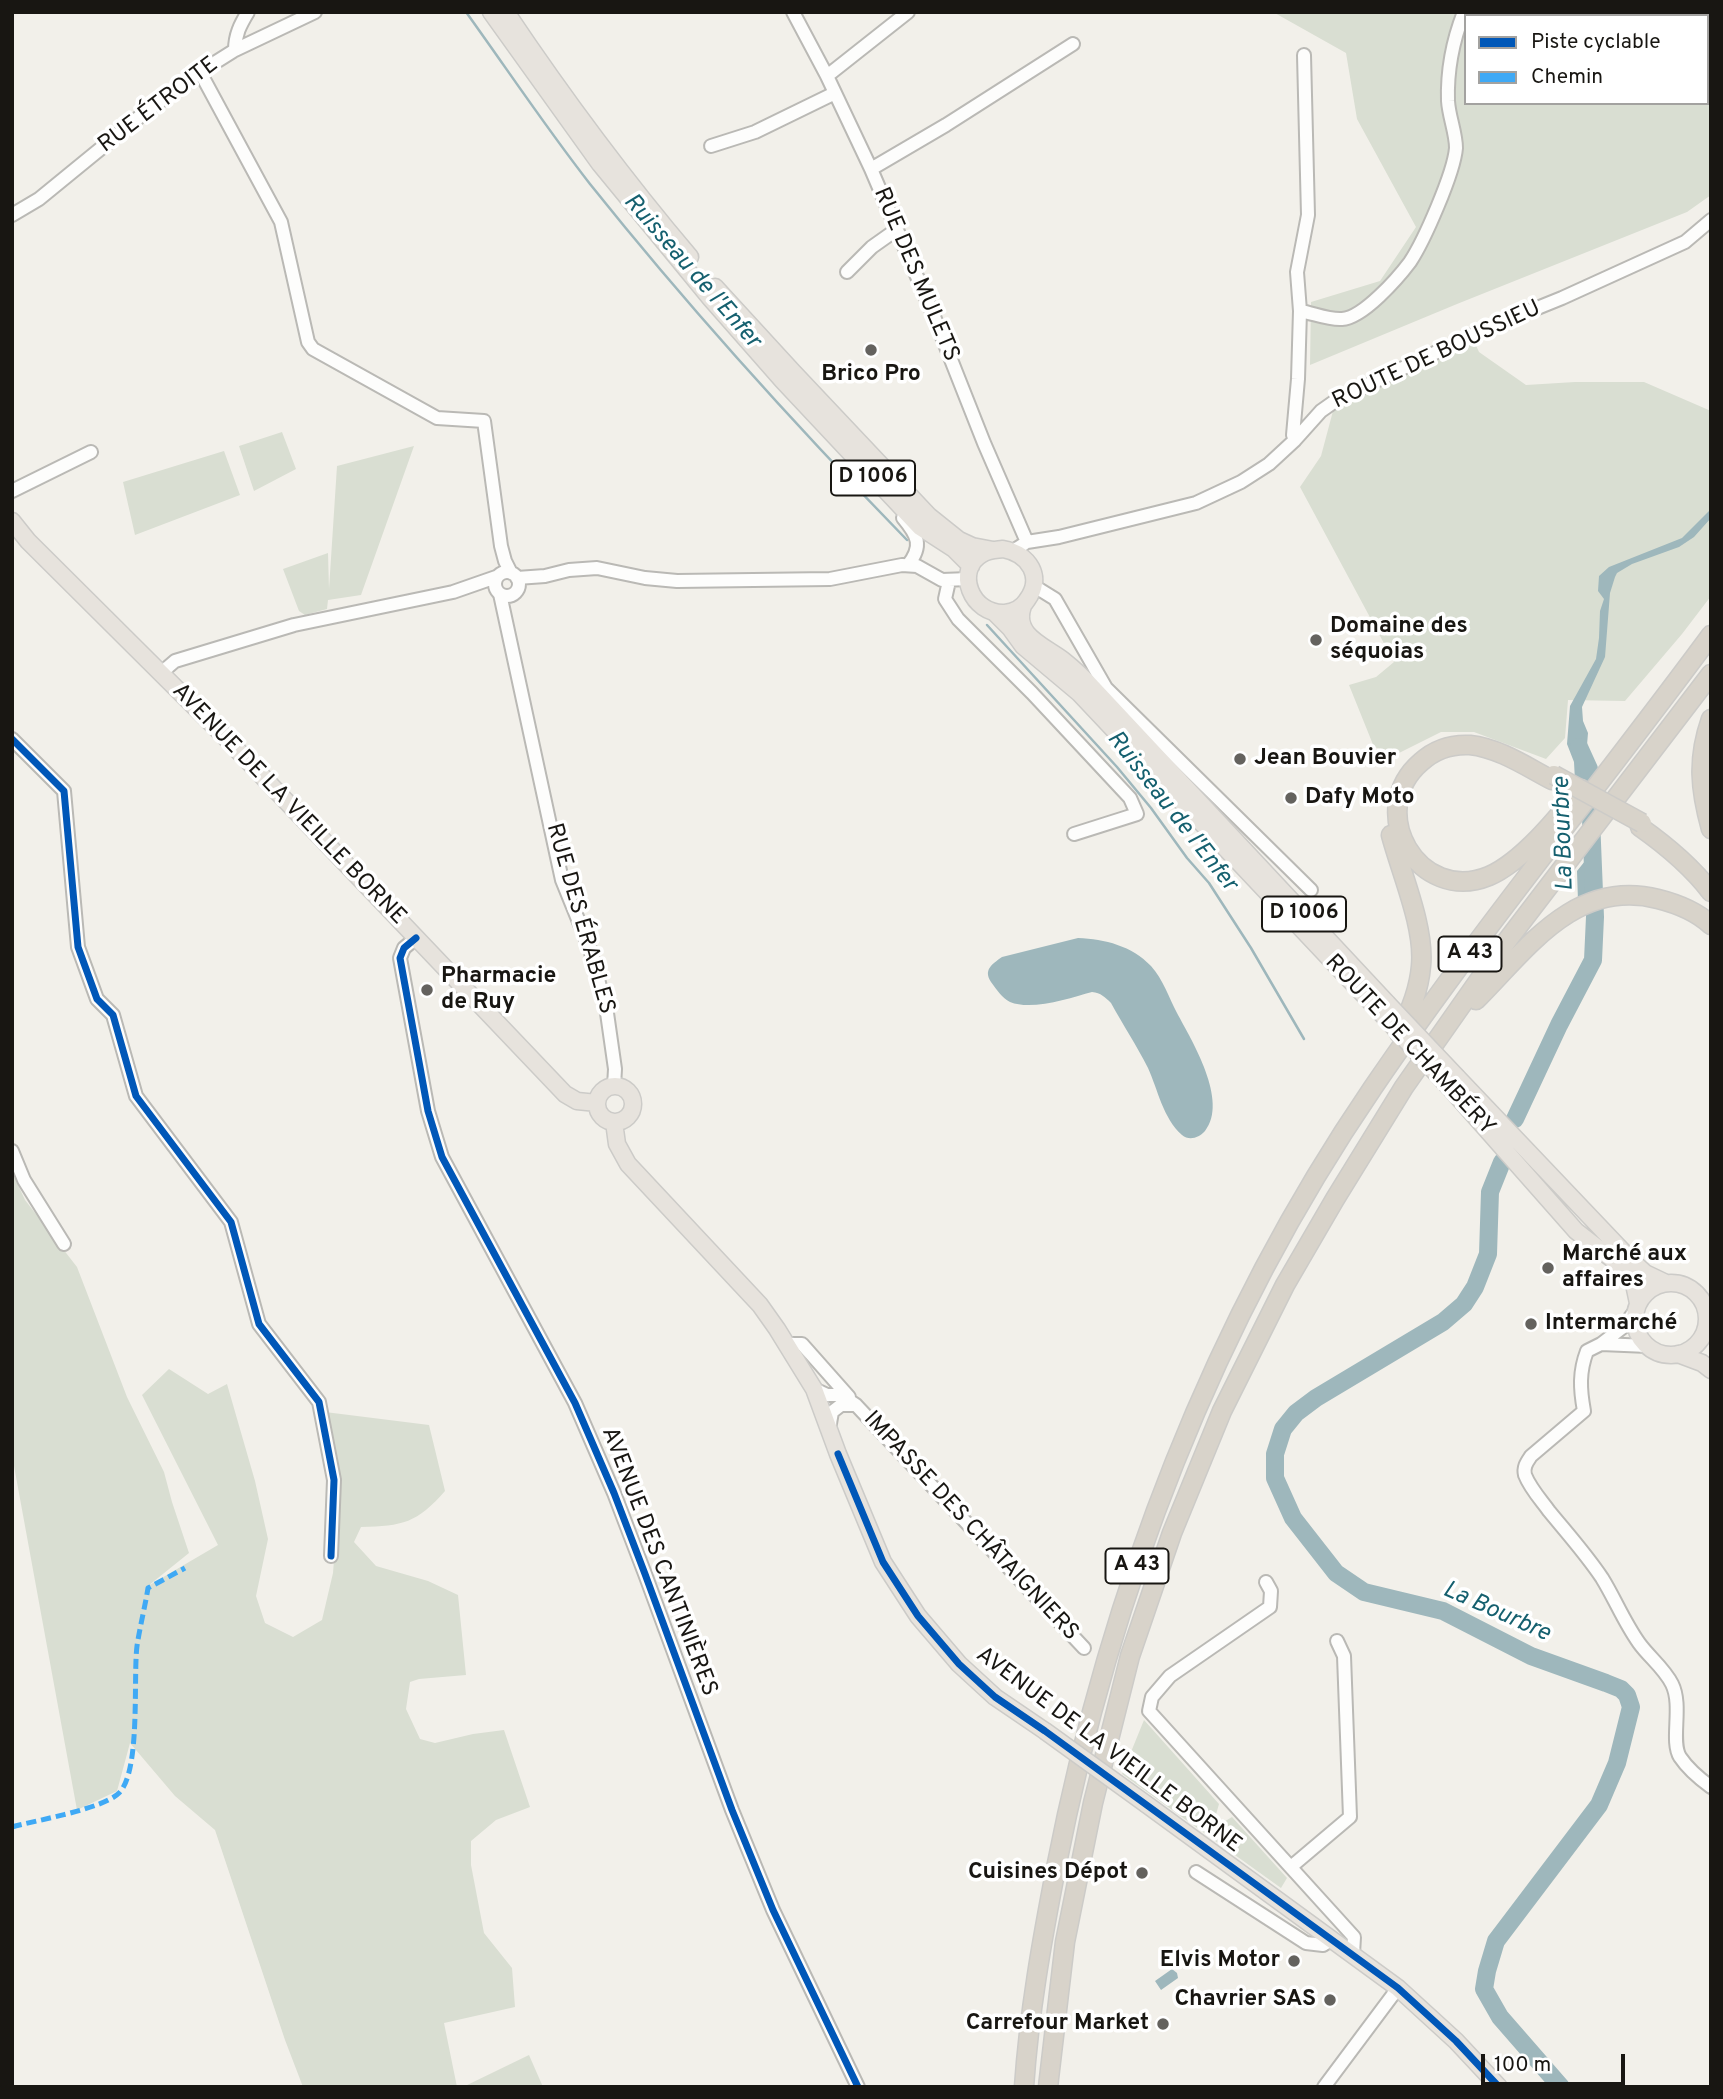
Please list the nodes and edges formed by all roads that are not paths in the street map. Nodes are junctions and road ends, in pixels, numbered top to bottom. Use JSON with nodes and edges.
{"nodes":[{"id":1,"x":248,"y":12,"type":"edge"},
{"id":2,"x":315,"y":12,"type":"edge"},
{"id":3,"x":491,"y":12,"type":"edge"},
{"id":4,"x":506,"y":12,"type":"edge"},
{"id":5,"x":793,"y":12,"type":"edge"},
{"id":6,"x":908,"y":12,"type":"edge"},
{"id":7,"x":1464,"y":12,"type":"edge"},
{"id":8,"x":1073,"y":44,"type":"dead end"},
{"id":9,"x":235,"y":50,"type":"junction"},
{"id":10,"x":1304,"y":55,"type":"dead end"},
{"id":11,"x":200,"y":72,"type":"junction"},
{"id":12,"x":827,"y":76,"type":"junction"},
{"id":13,"x":835,"y":93,"type":"junction"},
{"id":14,"x":711,"y":146,"type":"dead end"},
{"id":15,"x":871,"y":169,"type":"junction"},
{"id":16,"x":12,"y":215,"type":"edge"},
{"id":17,"x":1711,"y":220,"type":"edge"},
{"id":18,"x":896,"y":230,"type":"junction"},
{"id":19,"x":847,"y":272,"type":"dead end"},
{"id":20,"x":1300,"y":311,"type":"junction"},
{"id":21,"x":1295,"y":440,"type":"junction"},
{"id":22,"x":91,"y":452,"type":"dead end"},
{"id":23,"x":869,"y":474,"type":"junction"},
{"id":24,"x":12,"y":491,"type":"edge"},
{"id":25,"x":12,"y":521,"type":"edge"},
{"id":26,"x":1020,"y":546,"type":"junction"},
{"id":27,"x":993,"y":550,"type":"junction"},
{"id":28,"x":908,"y":565,"type":"junction"},
{"id":29,"x":970,"y":573,"type":"junction"},
{"id":30,"x":949,"y":581,"type":"junction"},
{"id":31,"x":506,"y":584,"type":"junction"},
{"id":32,"x":1034,"y":586,"type":"junction"},
{"id":33,"x":1023,"y":606,"type":"junction"},
{"id":34,"x":995,"y":613,"type":"junction"},
{"id":35,"x":1711,"y":635,"type":"edge"},
{"id":36,"x":162,"y":673,"type":"junction"},
{"id":37,"x":1711,"y":674,"type":"edge"},
{"id":38,"x":1711,"y":719,"type":"edge"},
{"id":39,"x":12,"y":738,"type":"edge"},
{"id":40,"x":1603,"y":773,"type":"junction"},
{"id":41,"x":1553,"y":778,"type":"junction"},
{"id":42,"x":1641,"y":825,"type":"junction"},
{"id":43,"x":1711,"y":829,"type":"edge"},
{"id":44,"x":1074,"y":834,"type":"dead end"},
{"id":45,"x":1711,"y":883,"type":"edge"},
{"id":46,"x":1311,"y":890,"type":"dead end"},
{"id":47,"x":1711,"y":892,"type":"edge"},
{"id":48,"x":1711,"y":925,"type":"edge"},
{"id":49,"x":416,"y":938,"type":"junction"},
{"id":50,"x":1384,"y":1008,"type":"junction"},
{"id":51,"x":1441,"y":1034,"type":"junction"},
{"id":52,"x":1453,"y":1082,"type":"junction"},
{"id":53,"x":614,"y":1086,"type":"junction"},
{"id":54,"x":1372,"y":1089,"type":"junction"},
{"id":55,"x":597,"y":1103,"type":"junction"},
{"id":56,"x":614,"y":1122,"type":"junction"},
{"id":57,"x":12,"y":1151,"type":"edge"},
{"id":58,"x":64,"y":1244,"type":"dead end"},
{"id":59,"x":1666,"y":1283,"type":"junction"},
{"id":60,"x":1694,"y":1291,"type":"junction"},
{"id":61,"x":1711,"y":1291,"type":"edge"},
{"id":62,"x":1637,"y":1306,"type":"junction"},
{"id":63,"x":1707,"y":1318,"type":"edge"},
{"id":64,"x":787,"y":1344,"type":"junction"},
{"id":65,"x":1601,"y":1344,"type":"junction"},
{"id":66,"x":1648,"y":1346,"type":"junction"},
{"id":67,"x":1711,"y":1352,"type":"edge"},
{"id":68,"x":1678,"y":1354,"type":"junction"},
{"id":69,"x":1711,"y":1370,"type":"edge"},
{"id":70,"x":814,"y":1389,"type":"junction"},
{"id":71,"x":856,"y":1405,"type":"junction"},
{"id":72,"x":829,"y":1429,"type":"junction"},
{"id":73,"x":331,"y":1556,"type":"dead end"},
{"id":74,"x":1266,"y":1582,"type":"dead end"},
{"id":75,"x":1337,"y":1641,"type":"dead end"},
{"id":76,"x":1084,"y":1648,"type":"dead end"},
{"id":77,"x":1711,"y":1787,"type":"edge"},
{"id":78,"x":1292,"y":1866,"type":"junction"},
{"id":79,"x":1196,"y":1872,"type":"dead end"},
{"id":80,"x":1332,"y":1939,"type":"junction"},
{"id":81,"x":1353,"y":1954,"type":"junction"},
{"id":82,"x":1398,"y":1988,"type":"junction"},
{"id":83,"x":858,"y":2087,"type":"edge"},
{"id":84,"x":1024,"y":2087,"type":"edge"},
{"id":85,"x":1048,"y":2087,"type":"edge"},
{"id":86,"x":1324,"y":2087,"type":"edge"},
{"id":87,"x":1499,"y":2087,"type":"edge"}],
"edges":[{"from":1,"to":9,"type":"street"},
{"from":2,"to":9,"type":"street","name":"RUE ÉTROITE"},
{"from":3,"to":23,"type":"main road","number":"D 1006"},
{"from":4,"to":27,"type":"main road","number":"D 1006"},
{"from":5,"to":12,"type":"street","name":"RUE DES MULETS"},
{"from":6,"to":12,"type":"street"},
{"from":7,"to":20,"type":"street"},
{"from":8,"to":15,"type":"street"},
{"from":9,"to":11,"type":"street","name":"RUE ÉTROITE"},
{"from":10,"to":20,"type":"street"},
{"from":11,"to":16,"type":"street","name":"RUE ÉTROITE"},
{"from":11,"to":31,"type":"street","name":"RUE DES ÉRABLES"},
{"from":12,"to":13,"type":"street","name":"RUE DES MULETS"},
{"from":13,"to":14,"type":"street"},
{"from":13,"to":15,"type":"street","name":"RUE DES MULETS"},
{"from":15,"to":18,"type":"street","name":"RUE DES MULETS"},
{"from":17,"to":21,"type":"street","name":"ROUTE DE BOUSSIEU"},
{"from":18,"to":19,"type":"street"},
{"from":18,"to":26,"type":"street","name":"RUE DES MULETS"},
{"from":20,"to":21,"type":"street"},
{"from":21,"to":26,"type":"street","name":"ROUTE DE BOUSSIEU"},
{"from":22,"to":24,"type":"street"},
{"from":23,"to":28,"type":"street"},
{"from":23,"to":29,"type":"main road","number":"D 1006"},
{"from":25,"to":36,"type":"main road","name":"AVENUE DE LA VIEILLE BORNE"},
{"from":26,"to":27,"type":"main road"},
{"from":26,"to":32,"type":"main road"},
{"from":27,"to":29,"type":"main road"},
{"from":28,"to":30,"type":"street"},
{"from":28,"to":31,"type":"street"},
{"from":29,"to":30,"type":"street"},
{"from":29,"to":34,"type":"main road"},
{"from":30,"to":44,"type":"street"},
{"from":31,"to":36,"type":"street"},
{"from":31,"to":53,"type":"street","name":"RUE DES ÉRABLES"},
{"from":32,"to":33,"type":"main road"},
{"from":32,"to":46,"type":"street"},
{"from":33,"to":34,"type":"main road"},
{"from":33,"to":50,"type":"main road","name":"ROUTE DE CHAMBÉRY","number":"D 1006"},
{"from":34,"to":50,"type":"main road","name":"ROUTE DE CHAMBÉRY","number":"D 1006"},
{"from":35,"to":40,"type":"highway"},
{"from":36,"to":49,"type":"main road","name":"AVENUE DE LA VIEILLE BORNE"},
{"from":37,"to":51,"type":"highway","number":"A 43"},
{"from":38,"to":43,"type":"highway"},
{"from":39,"to":73,"type":"street"},
{"from":40,"to":41,"type":"highway"},
{"from":40,"to":54,"type":"highway","number":"A 43"},
{"from":41,"to":42,"type":"highway","bridge":true},
{"from":41,"to":54,"type":"highway"},
{"from":42,"to":45,"type":"highway"},
{"from":42,"to":47,"type":"highway"},
{"from":48,"to":51,"type":"highway"},
{"from":49,"to":55,"type":"main road","name":"AVENUE DE LA VIEILLE BORNE"},
{"from":49,"to":83,"type":"street","name":"AVENUE DES CANTINIÈRES"},
{"from":50,"to":52,"type":"main road","name":"ROUTE DE CHAMBÉRY","number":"D 1006","bridge":true},
{"from":51,"to":85,"type":"highway","number":"A 43"},
{"from":52,"to":59,"type":"main road","name":"ROUTE DE CHAMBÉRY","number":"D 1006"},
{"from":52,"to":62,"type":"main road","name":"ROUTE DE CHAMBÉRY","number":"D 1006"},
{"from":53,"to":55,"type":"main road"},
{"from":53,"to":56,"type":"main road"},
{"from":54,"to":84,"type":"highway","number":"A 43"},
{"from":55,"to":56,"type":"main road","name":"AVENUE DE LA VIEILLE BORNE"},
{"from":56,"to":64,"type":"main road","name":"AVENUE DE LA VIEILLE BORNE"},
{"from":57,"to":58,"type":"street"},
{"from":59,"to":60,"type":"main road"},
{"from":59,"to":62,"type":"main road"},
{"from":60,"to":61,"type":"main road"},
{"from":60,"to":63,"type":"main road"},
{"from":62,"to":65,"type":"street"},
{"from":62,"to":66,"type":"main road"},
{"from":63,"to":67,"type":"main road"},
{"from":63,"to":68,"type":"main road"},
{"from":64,"to":70,"type":"main road","name":"AVENUE DE LA VIEILLE BORNE"},
{"from":64,"to":71,"type":"street"},
{"from":65,"to":66,"type":"street"},
{"from":65,"to":77,"type":"street"},
{"from":66,"to":68,"type":"main road"},
{"from":68,"to":69,"type":"main road"},
{"from":70,"to":71,"type":"street","name":"IMPASSE DES CHÂTAIGNIERS"},
{"from":70,"to":72,"type":"main road","name":"AVENUE DE LA VIEILLE BORNE"},
{"from":71,"to":72,"type":"street","name":"IMPASSE DES CHÂTAIGNIERS"},
{"from":71,"to":76,"type":"street","name":"IMPASSE DES CHÂTAIGNIERS"},
{"from":72,"to":80,"type":"main road","name":"AVENUE DE LA VIEILLE BORNE","bridge":true},
{"from":74,"to":78,"type":"street"},
{"from":75,"to":78,"type":"street"},
{"from":78,"to":81,"type":"street"},
{"from":79,"to":80,"type":"street"},
{"from":80,"to":81,"type":"main road","name":"AVENUE DE LA VIEILLE BORNE"},
{"from":81,"to":82,"type":"main road","name":"AVENUE DE LA VIEILLE BORNE"},
{"from":82,"to":86,"type":"street"},
{"from":82,"to":87,"type":"main road","name":"AVENUE DE LA VIEILLE BORNE"}]}
